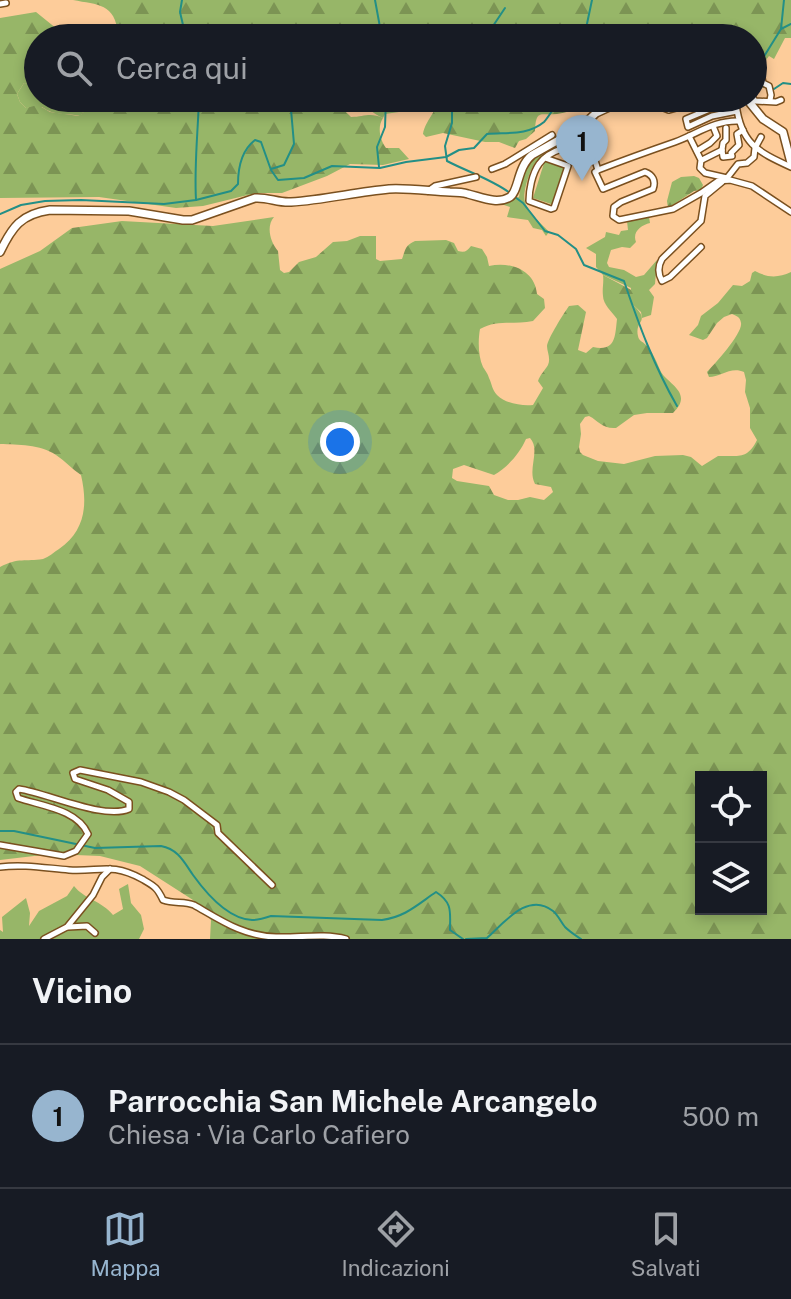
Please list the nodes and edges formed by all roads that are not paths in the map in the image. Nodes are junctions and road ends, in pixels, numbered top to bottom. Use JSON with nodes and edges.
{"nodes":[{"id":1,"x":767,"y":85,"type":"edge"},
{"id":2,"x":770,"y":98,"type":"junction"},
{"id":3,"x":767,"y":99,"type":"edge"},
{"id":4,"x":781,"y":100,"type":"dead end"},
{"id":5,"x":598,"y":112,"type":"edge"},
{"id":6,"x":703,"y":112,"type":"edge"},
{"id":7,"x":737,"y":112,"type":"edge"},
{"id":8,"x":757,"y":112,"type":"edge"},
{"id":9,"x":739,"y":121,"type":"junction"},
{"id":10,"x":713,"y":126,"type":"junction"},
{"id":11,"x":688,"y":127,"type":"dead end"},
{"id":12,"x":740,"y":132,"type":"junction"},
{"id":13,"x":689,"y":136,"type":"junction"},
{"id":14,"x":761,"y":137,"type":"dead end"},
{"id":15,"x":544,"y":147,"type":"junction"},
{"id":16,"x":755,"y":148,"type":"junction"},
{"id":17,"x":722,"y":150,"type":"junction"},
{"id":18,"x":697,"y":151,"type":"junction"},
{"id":19,"x":545,"y":158,"type":"junction"},
{"id":20,"x":701,"y":160,"type":"junction"},
{"id":21,"x":791,"y":165,"type":"edge"},
{"id":22,"x":492,"y":169,"type":"dead end"},
{"id":23,"x":598,"y":170,"type":"junction"},
{"id":24,"x":476,"y":177,"type":"dead end"},
{"id":25,"x":726,"y":180,"type":"junction"},
{"id":26,"x":428,"y":191,"type":"junction"},
{"id":27,"x":791,"y":212,"type":"edge"},
{"id":28,"x":701,"y":247,"type":"dead end"},
{"id":29,"x":0,"y":252,"type":"edge"},
{"id":30,"x":0,"y":845,"type":"edge"},
{"id":31,"x":0,"y":867,"type":"edge"},
{"id":32,"x":111,"y":868,"type":"junction"},
{"id":33,"x":272,"y":885,"type":"dead end"},
{"id":34,"x":67,"y":927,"type":"junction"},
{"id":35,"x":95,"y":933,"type":"dead end"},
{"id":36,"x":44,"y":939,"type":"edge"},
{"id":37,"x":346,"y":939,"type":"edge"}],
"edges":[{"from":1,"to":2,"type":"street"},
{"from":2,"to":3,"type":"street"},
{"from":2,"to":4,"type":"street"},
{"from":5,"to":15,"type":"main road"},
{"from":6,"to":11,"type":"street"},
{"from":7,"to":9,"type":"street"},
{"from":8,"to":21,"type":"main road"},
{"from":9,"to":10,"type":"street"},
{"from":9,"to":12,"type":"street"},
{"from":10,"to":13,"type":"street"},
{"from":10,"to":18,"type":"street"},
{"from":12,"to":16,"type":"street"},
{"from":12,"to":17,"type":"street"},
{"from":12,"to":17,"type":"street"},
{"from":13,"to":18,"type":"street"},
{"from":13,"to":23,"type":"street"},
{"from":14,"to":16,"type":"street"},
{"from":15,"to":22,"type":"street"},
{"from":15,"to":26,"type":"main road"},
{"from":16,"to":21,"type":"street"},
{"from":16,"to":25,"type":"street"},
{"from":17,"to":20,"type":"street"},
{"from":18,"to":20,"type":"street"},
{"from":19,"to":19,"type":"street"},
{"from":19,"to":23,"type":"street"},
{"from":20,"to":25,"type":"street"},
{"from":23,"to":25,"type":"street"},
{"from":24,"to":26,"type":"street"},
{"from":25,"to":27,"type":"street"},
{"from":25,"to":28,"type":"street"},
{"from":26,"to":29,"type":"main road"},
{"from":30,"to":33,"type":"street"},
{"from":31,"to":32,"type":"street"},
{"from":32,"to":34,"type":"street"},
{"from":32,"to":37,"type":"street"},
{"from":34,"to":35,"type":"street"},
{"from":34,"to":36,"type":"street"}]}
